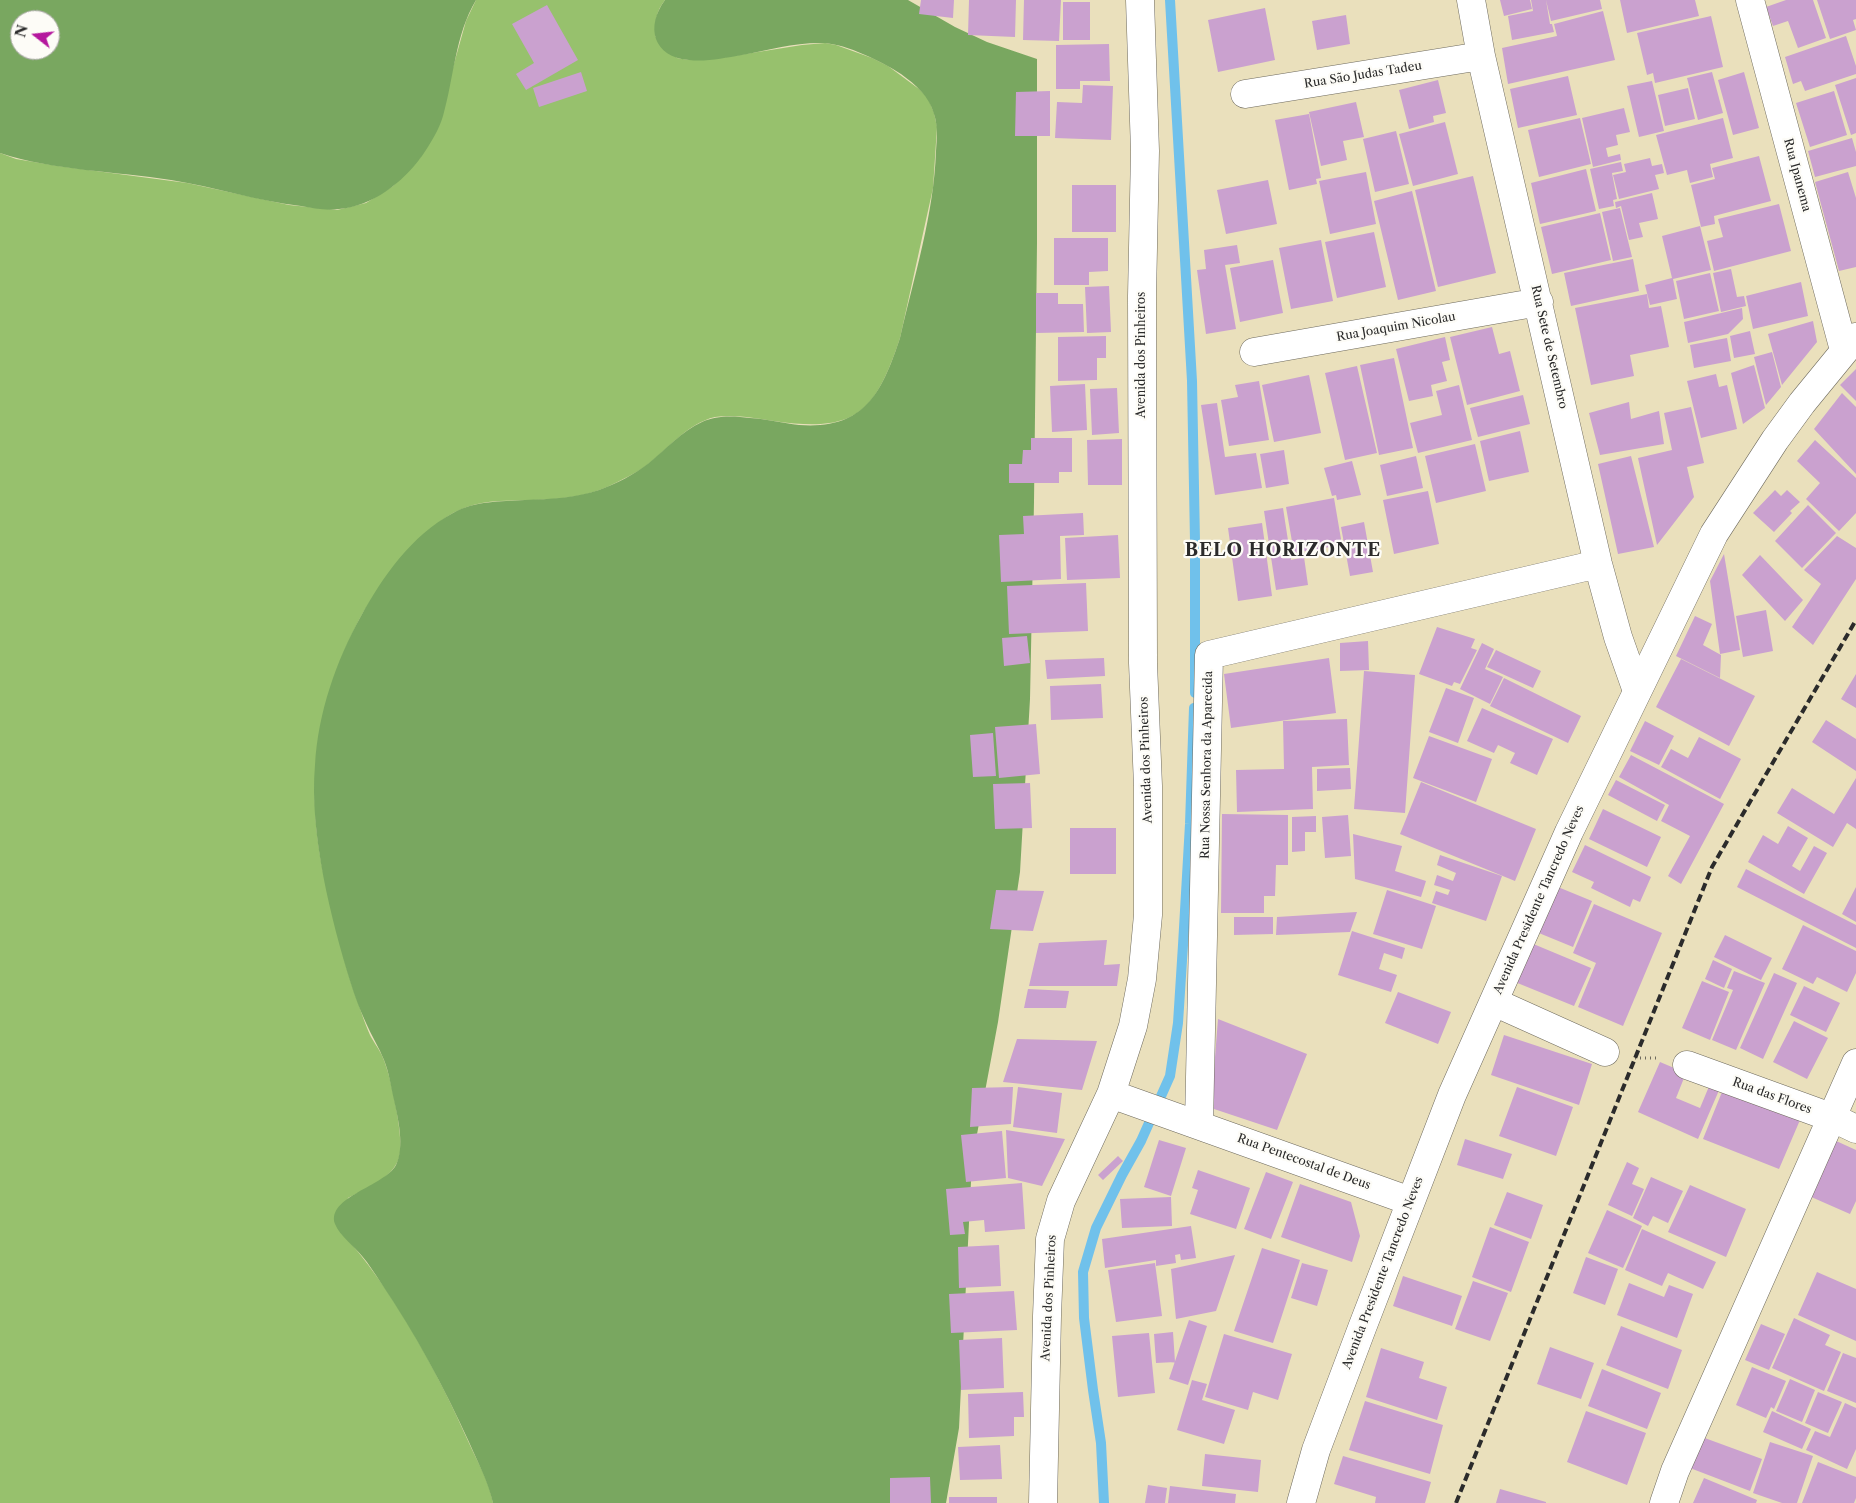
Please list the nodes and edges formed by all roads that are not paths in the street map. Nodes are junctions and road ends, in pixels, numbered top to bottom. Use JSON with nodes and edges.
{"nodes":[{"id":1,"x":1140,"y":0,"type":"edge"},
{"id":2,"x":1472,"y":0,"type":"edge"},
{"id":3,"x":1750,"y":0,"type":"edge"},
{"id":4,"x":1482,"y":56,"type":"junction"},
{"id":5,"x":1245,"y":94,"type":"dead end"},
{"id":6,"x":1539,"y":302,"type":"junction"},
{"id":7,"x":1850,"y":344,"type":"edge"},
{"id":8,"x":1254,"y":352,"type":"dead end"},
{"id":9,"x":1598,"y":564,"type":"junction"},
{"id":10,"x":1637,"y":691,"type":"junction"},
{"id":11,"x":1494,"y":1002,"type":"junction"},
{"id":12,"x":1605,"y":1052,"type":"road end"},
{"id":13,"x":1856,"y":1063,"type":"edge"},
{"id":14,"x":1687,"y":1065,"type":"road end"},
{"id":15,"x":1121,"y":1097,"type":"junction"},
{"id":16,"x":1186,"y":1120,"type":"junction"},
{"id":17,"x":1845,"y":1124,"type":"edge"},
{"id":18,"x":1410,"y":1200,"type":"junction"},
{"id":19,"x":1043,"y":1503,"type":"edge"},
{"id":20,"x":1301,"y":1503,"type":"edge"},
{"id":21,"x":1664,"y":1503,"type":"edge"}],
"edges":[{"from":1,"to":15,"type":"street","name":"Avenida dos Pinheiros"},
{"from":2,"to":4,"type":"street","name":"Rua Sete de Setembro"},
{"from":3,"to":7,"type":"street","name":"Rua Ipanema"},
{"from":4,"to":5,"type":"street","name":"Rua São Judas Tadeu"},
{"from":4,"to":6,"type":"street","name":"Rua Sete de Setembro"},
{"from":6,"to":8,"type":"street","name":"Rua Joaquim Nicolau"},
{"from":6,"to":9,"type":"street","name":"Rua Sete de Setembro"},
{"from":7,"to":10,"type":"street","name":"Avenida Presidente Tancredo Neves"},
{"from":9,"to":10,"type":"street","name":"Rua Sete de Setembro"},
{"from":9,"to":16,"type":"street","name":"Rua Nossa Senhora da Aparecida"},
{"from":10,"to":11,"type":"street","name":"Avenida Presidente Tancredo Neves"},
{"from":11,"to":12,"type":"street"},
{"from":11,"to":18,"type":"street","name":"Avenida Presidente Tancredo Neves"},
{"from":13,"to":17,"type":"street"},
{"from":14,"to":17,"type":"street","name":"Rua das Flores"},
{"from":15,"to":16,"type":"street","name":"Rua Pentecostal de Deus"},
{"from":15,"to":19,"type":"street","name":"Avenida dos Pinheiros"},
{"from":16,"to":18,"type":"street","name":"Rua Pentecostal de Deus"},
{"from":17,"to":21,"type":"street"},
{"from":18,"to":20,"type":"street","name":"Avenida Presidente Tancredo Neves"}]}
